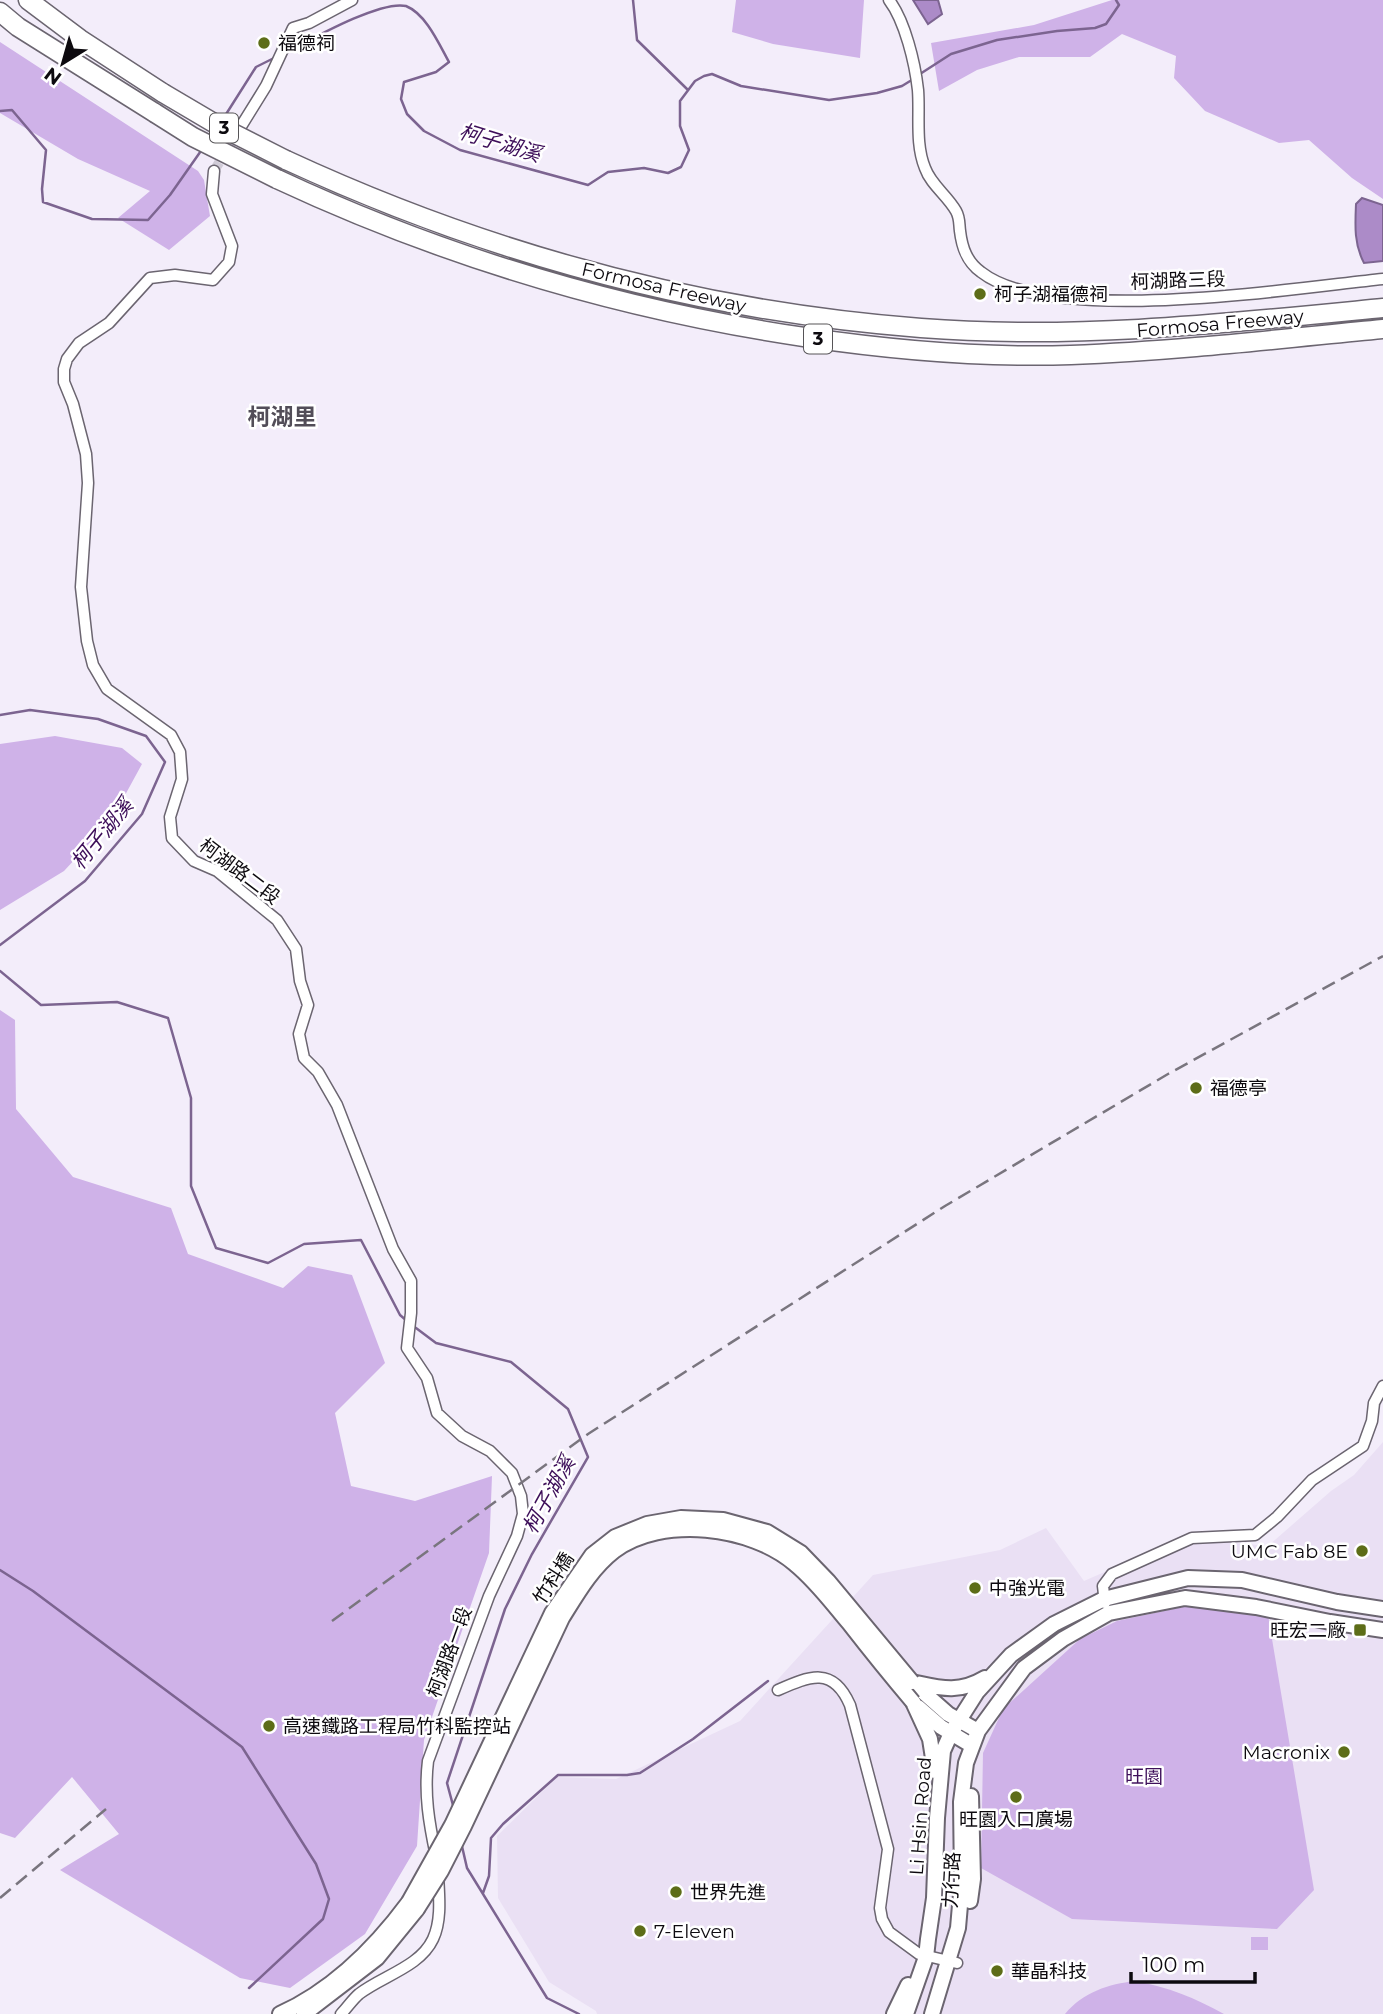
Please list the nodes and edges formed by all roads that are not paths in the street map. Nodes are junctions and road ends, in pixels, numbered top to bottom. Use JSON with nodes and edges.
{"nodes":[{"id":1,"x":28,"y":0,"type":"edge"},
{"id":2,"x":352,"y":0,"type":"edge"},
{"id":3,"x":889,"y":0,"type":"edge"},
{"id":4,"x":0,"y":12,"type":"edge"},
{"id":5,"x":240,"y":128,"type":"tunnel mouth"},
{"id":6,"x":214,"y":171,"type":"tunnel mouth"},
{"id":7,"x":1383,"y":279,"type":"edge"},
{"id":8,"x":1383,"y":308,"type":"edge"},
{"id":9,"x":1383,"y":328,"type":"edge"},
{"id":10,"x":407,"y":1348,"type":"joint"},
{"id":11,"x":1383,"y":1386,"type":"edge"},
{"id":12,"x":1107,"y":1606,"type":"junction"},
{"id":13,"x":1383,"y":1609,"type":"edge"},
{"id":14,"x":1383,"y":1629,"type":"edge"},
{"id":15,"x":998,"y":1668,"type":"junction"},
{"id":16,"x":912,"y":1682,"type":"junction"},
{"id":17,"x":778,"y":1690,"type":"dead end"},
{"id":18,"x":913,"y":1702,"type":"junction"},
{"id":19,"x":955,"y":1727,"type":"junction"},
{"id":20,"x":974,"y":1738,"type":"junction"},
{"id":21,"x":937,"y":1818,"type":"junction"},
{"id":22,"x":413,"y":1906,"type":"junction"},
{"id":23,"x":923,"y":1955,"type":"junction"},
{"id":24,"x":953,"y":1963,"type":"junction"},
{"id":25,"x":280,"y":2014,"type":"edge"},
{"id":26,"x":304,"y":2014,"type":"edge"},
{"id":27,"x":341,"y":2014,"type":"edge"},
{"id":28,"x":894,"y":2014,"type":"edge"},
{"id":29,"x":906,"y":2014,"type":"edge"},
{"id":30,"x":932,"y":2014,"type":"edge"},
{"id":31,"x":940,"y":2014,"type":"edge"}],
"edges":[{"from":1,"to":8,"type":"highway","name":"Formosa Freeway","number":"3","bridge":true},
{"from":2,"to":5,"type":"street"},
{"from":3,"to":7,"type":"street","name":"柯湖路三段"},
{"from":4,"to":9,"type":"highway","name":"Formosa Freeway","number":"3","bridge":true},
{"from":6,"to":10,"type":"street","name":"柯湖路二段"},
{"from":10,"to":27,"type":"street","name":"柯湖路一段"},
{"from":11,"to":12,"type":"street"},
{"from":12,"to":13,"type":"street","name":"Li Hsin Road"},
{"from":12,"to":14,"type":"street","name":"Li Hsin Road"},
{"from":12,"to":15,"type":"street","name":"Li Hsin Road"},
{"from":12,"to":20,"type":"street","name":"Li Hsin Road"},
{"from":15,"to":16,"type":"street"},
{"from":15,"to":19,"type":"street","name":"Li Hsin Road"},
{"from":16,"to":19,"type":"street","name":"竹科橋"},
{"from":16,"to":22,"type":"street","name":"竹科橋","bridge":true},
{"from":17,"to":23,"type":"street"},
{"from":18,"to":19,"type":"street"},
{"from":18,"to":21,"type":"street"},
{"from":18,"to":22,"type":"street","name":"竹科橋","bridge":true},
{"from":19,"to":20,"type":"street"},
{"from":19,"to":21,"type":"street","name":"Li Hsin Road"},
{"from":20,"to":24,"type":"street","name":"Li Hsin Road"},
{"from":21,"to":23,"type":"street","name":"Li Hsin Road"},
{"from":22,"to":25,"type":"street"},
{"from":22,"to":26,"type":"street"},
{"from":23,"to":24,"type":"street"},
{"from":23,"to":28,"type":"street"},
{"from":23,"to":29,"type":"street"},
{"from":24,"to":30,"type":"street","name":"Li Hsin Road"},
{"from":24,"to":31,"type":"street"}]}
